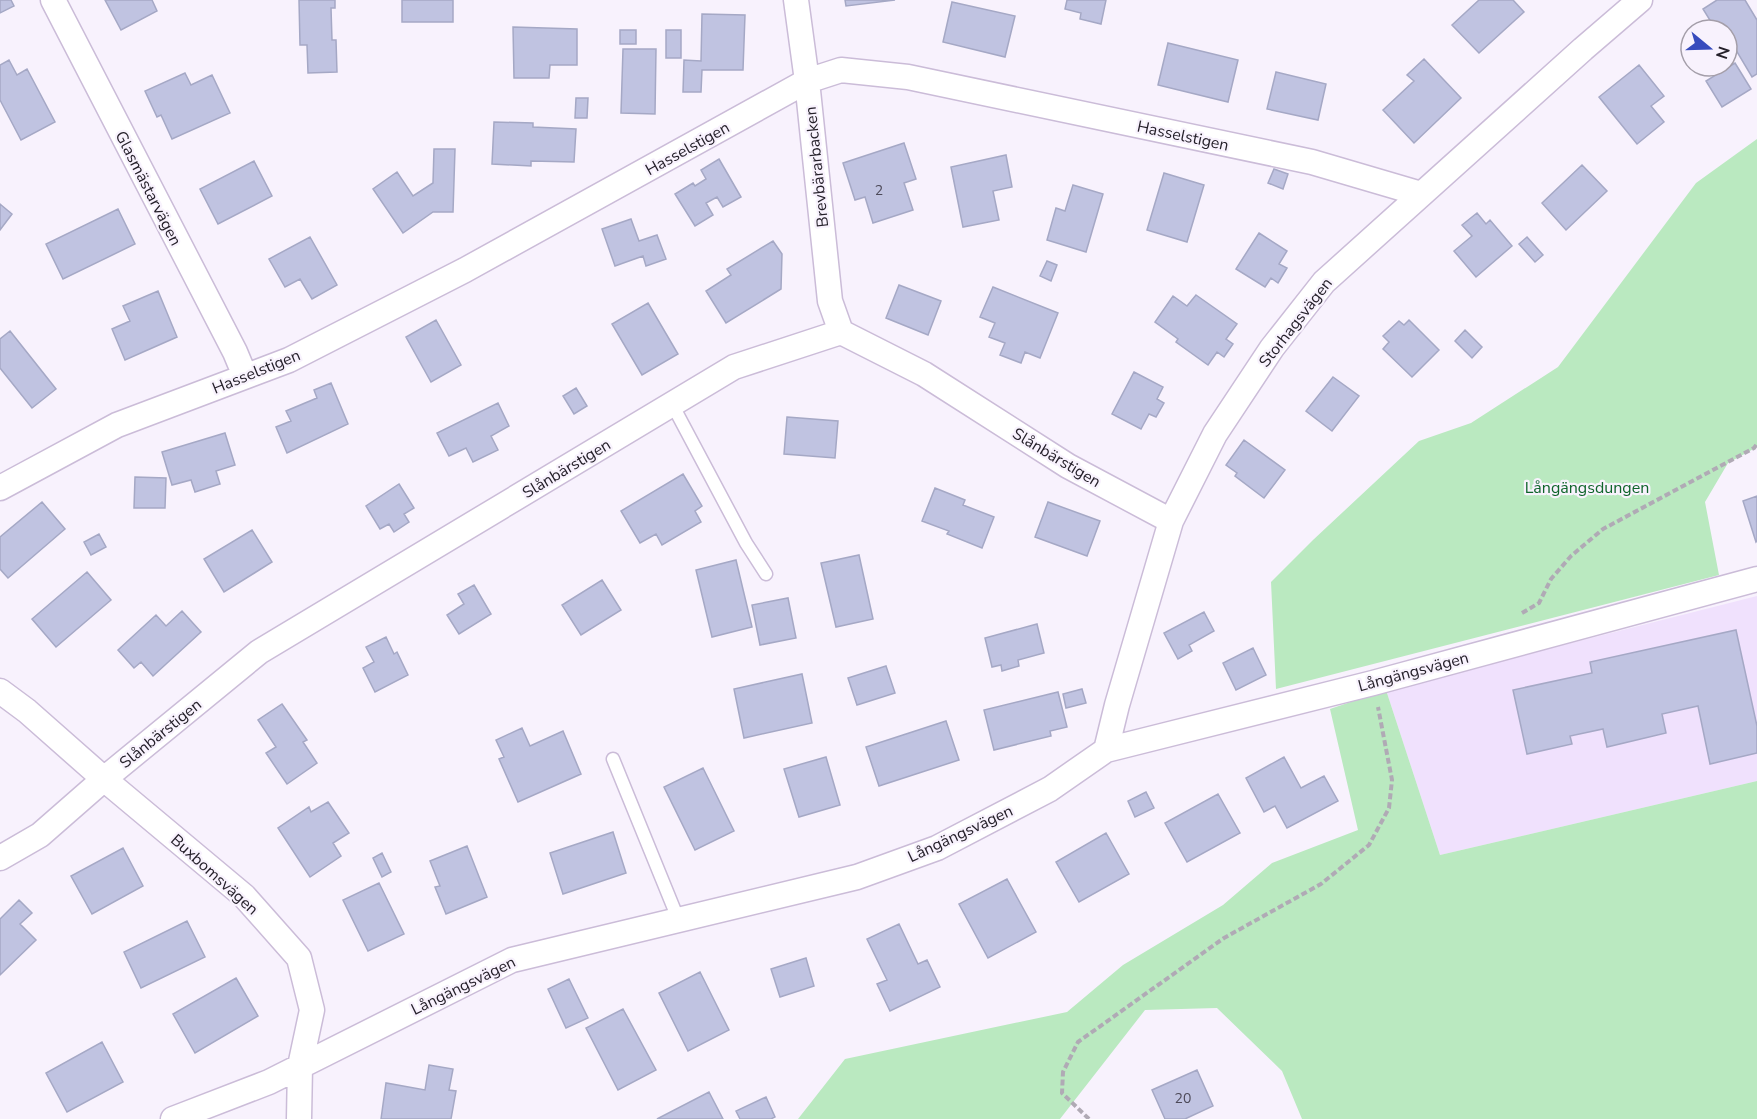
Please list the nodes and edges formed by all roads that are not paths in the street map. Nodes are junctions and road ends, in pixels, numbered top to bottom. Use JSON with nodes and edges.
{"nodes":[{"id":1,"x":53,"y":0,"type":"edge"},
{"id":2,"x":796,"y":0,"type":"edge"},
{"id":3,"x":1640,"y":0,"type":"edge"},
{"id":4,"x":807,"y":81,"type":"junction"},
{"id":5,"x":1421,"y":194,"type":"junction"},
{"id":6,"x":841,"y":332,"type":"junction"},
{"id":7,"x":245,"y":376,"type":"junction"},
{"id":8,"x":672,"y":404,"type":"junction"},
{"id":9,"x":0,"y":488,"type":"edge"},
{"id":10,"x":1172,"y":521,"type":"junction"},
{"id":11,"x":766,"y":574,"type":"dead end"},
{"id":12,"x":1757,"y":579,"type":"edge"},
{"id":13,"x":0,"y":691,"type":"edge"},
{"id":14,"x":1106,"y":750,"type":"junction"},
{"id":15,"x":613,"y":759,"type":"dead end"},
{"id":16,"x":104,"y":779,"type":"junction"},
{"id":17,"x":0,"y":858,"type":"edge"},
{"id":18,"x":679,"y":921,"type":"junction"},
{"id":19,"x":300,"y":1066,"type":"junction"},
{"id":20,"x":173,"y":1119,"type":"edge"},
{"id":21,"x":299,"y":1119,"type":"edge"}],
"edges":[{"from":1,"to":7,"type":"street","name":"Glasmästarvägen"},
{"from":2,"to":4,"type":"street","name":"Brevbärarbacken"},
{"from":3,"to":5,"type":"street","name":"Storhagsvägen"},
{"from":4,"to":5,"type":"street","name":"Hasselstigen"},
{"from":4,"to":6,"type":"street","name":"Brevbärarbacken"},
{"from":4,"to":7,"type":"street","name":"Hasselstigen"},
{"from":5,"to":10,"type":"street","name":"Storhagsvägen"},
{"from":6,"to":8,"type":"street","name":"Slånbärstigen"},
{"from":6,"to":10,"type":"street","name":"Slånbärstigen"},
{"from":7,"to":9,"type":"street","name":"Hasselstigen"},
{"from":8,"to":11,"type":"lane"},
{"from":8,"to":16,"type":"street","name":"Slånbärstigen"},
{"from":10,"to":14,"type":"street","name":"Storhagsvägen"},
{"from":12,"to":14,"type":"street","name":"Långängsvägen"},
{"from":13,"to":16,"type":"street","name":"Buxbomsvägen"},
{"from":14,"to":18,"type":"street","name":"Långängsvägen"},
{"from":15,"to":18,"type":"lane"},
{"from":16,"to":17,"type":"street","name":"Slånbärstigen"},
{"from":16,"to":19,"type":"street","name":"Buxbomsvägen"},
{"from":18,"to":19,"type":"street","name":"Långängsvägen"},
{"from":19,"to":20,"type":"street","name":"Långängsvägen"},
{"from":19,"to":21,"type":"street","name":"Buxbomsvägen"}]}
